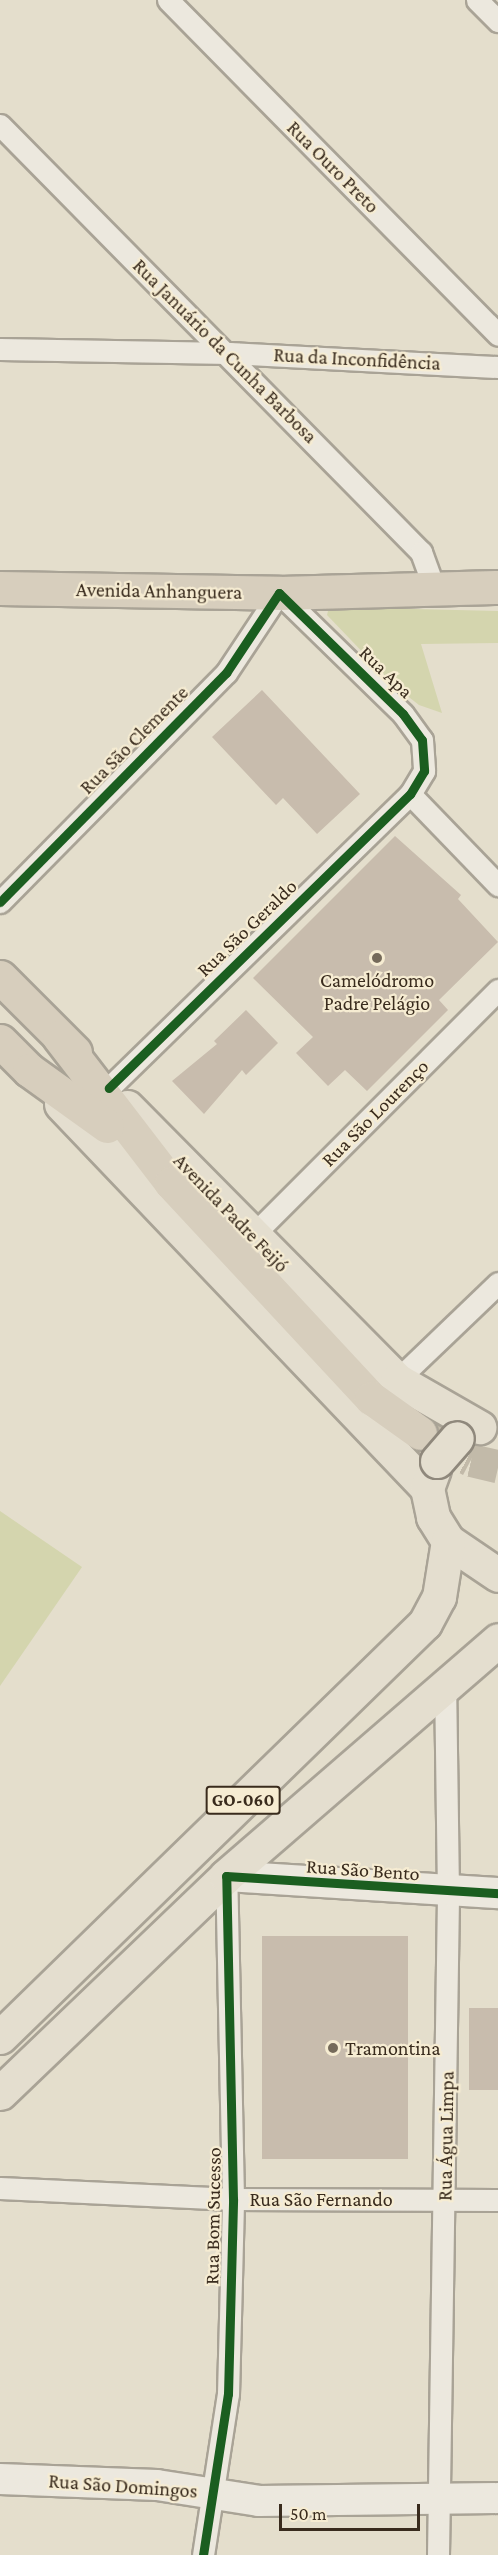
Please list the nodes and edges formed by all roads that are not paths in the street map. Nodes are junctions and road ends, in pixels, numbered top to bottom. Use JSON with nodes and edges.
{"nodes":[{"id":1,"x":168,"y":0,"type":"edge"},
{"id":2,"x":477,"y":0,"type":"edge"},
{"id":3,"x":498,"y":21,"type":"edge"},
{"id":4,"x":0,"y":125,"type":"edge"},
{"id":5,"x":498,"y":335,"type":"edge"},
{"id":6,"x":0,"y":349,"type":"edge"},
{"id":7,"x":229,"y":352,"type":"junction"},
{"id":8,"x":498,"y":367,"type":"edge"},
{"id":9,"x":434,"y":587,"type":"junction"},
{"id":10,"x":498,"y":587,"type":"edge"},
{"id":11,"x":0,"y":588,"type":"edge"},
{"id":12,"x":279,"y":592,"type":"junction"},
{"id":13,"x":410,"y":794,"type":"junction"},
{"id":14,"x":498,"y":885,"type":"edge"},
{"id":15,"x":0,"y":902,"type":"edge"},
{"id":16,"x":0,"y":977,"type":"edge"},
{"id":17,"x":498,"y":990,"type":"edge"},
{"id":18,"x":59,"y":1037,"type":"junction"},
{"id":19,"x":0,"y":1041,"type":"edge"},
{"id":20,"x":29,"y":1070,"type":"junction"},
{"id":21,"x":109,"y":1088,"type":"junction"},
{"id":22,"x":171,"y":1183,"type":"junction"},
{"id":23,"x":252,"y":1236,"type":"junction"},
{"id":24,"x":498,"y":1283,"type":"edge"},
{"id":25,"x":397,"y":1380,"type":"junction"},
{"id":26,"x":420,"y":1433,"type":"tunnel mouth"},
{"id":27,"x":460,"y":1448,"type":"edge"},
{"id":28,"x":448,"y":1541,"type":"junction"},
{"id":29,"x":498,"y":1575,"type":"edge"},
{"id":30,"x":498,"y":1640,"type":"edge"},
{"id":31,"x":446,"y":1682,"type":"junction"},
{"id":32,"x":226,"y":1876,"type":"junction"},
{"id":33,"x":448,"y":1893,"type":"junction"},
{"id":34,"x":498,"y":1893,"type":"edge"},
{"id":35,"x":0,"y":2037,"type":"edge"},
{"id":36,"x":0,"y":2093,"type":"edge"},
{"id":37,"x":0,"y":2188,"type":"edge"},
{"id":38,"x":233,"y":2199,"type":"junction"},
{"id":39,"x":445,"y":2200,"type":"junction"},
{"id":40,"x":498,"y":2200,"type":"edge"},
{"id":41,"x":0,"y":2480,"type":"edge"},
{"id":42,"x":211,"y":2492,"type":"junction"},
{"id":43,"x":438,"y":2498,"type":"junction"},
{"id":44,"x":498,"y":2498,"type":"edge"},
{"id":45,"x":203,"y":2555,"type":"edge"},
{"id":46,"x":438,"y":2555,"type":"edge"}],
"edges":[{"from":1,"to":5,"type":"street","name":"Rua Ouro Preto"},
{"from":2,"to":3,"type":"street"},
{"from":4,"to":7,"type":"street","name":"Rua Januário da Cunha Barbosa"},
{"from":6,"to":7,"type":"street","name":"Rua da Inconfidência"},
{"from":7,"to":8,"type":"street","name":"Rua da Inconfidência"},
{"from":7,"to":9,"type":"street","name":"Rua Januário da Cunha Barbosa"},
{"from":9,"to":10,"type":"highway","name":"Avenida Anhanguera"},
{"from":9,"to":12,"type":"highway","name":"Avenida Anhanguera"},
{"from":11,"to":12,"type":"highway","name":"Avenida Anhanguera"},
{"from":12,"to":13,"type":"street","name":"Rua Apa"},
{"from":12,"to":15,"type":"street","name":"Rua São Clemente"},
{"from":13,"to":14,"type":"street"},
{"from":13,"to":21,"type":"street","name":"Rua São Geraldo"},
{"from":16,"to":18,"type":"highway","name":"Avenida Padre Feijó"},
{"from":17,"to":23,"type":"street","name":"Rua São Lourenço"},
{"from":18,"to":21,"type":"highway","name":"Avenida Padre Feijó"},
{"from":18,"to":22,"type":"highway"},
{"from":19,"to":20,"type":"highway"},
{"from":20,"to":22,"type":"highway"},
{"from":20,"to":27,"type":"main road"},
{"from":21,"to":23,"type":"main road","name":"Avenida Padre Feijó"},
{"from":22,"to":26,"type":"highway"},
{"from":23,"to":25,"type":"main road","name":"Avenida Padre Feijó"},
{"from":24,"to":25,"type":"street"},
{"from":25,"to":27,"type":"main road","name":"Avenida Padre Feijó"},
{"from":27,"to":28,"type":"main road"},
{"from":28,"to":29,"type":"main road"},
{"from":28,"to":35,"type":"main road","name":"GO-060","number":"GO-060"},
{"from":30,"to":31,"type":"main road","name":"GO-060","number":"GO-060"},
{"from":31,"to":32,"type":"main road","name":"GO-060","number":"GO-060"},
{"from":31,"to":33,"type":"street","name":"Rua Água Limpa"},
{"from":32,"to":33,"type":"street","name":"Rua São Bento"},
{"from":32,"to":36,"type":"main road","name":"GO-060","number":"GO-060"},
{"from":32,"to":38,"type":"street","name":"Rua Bom Sucesso"},
{"from":33,"to":34,"type":"street","name":"Rua São Bento"},
{"from":33,"to":39,"type":"street","name":"Rua Água Limpa"},
{"from":37,"to":38,"type":"street","name":"Rua São Fernando"},
{"from":38,"to":39,"type":"street","name":"Rua São Fernando"},
{"from":38,"to":42,"type":"street","name":"Rua Bom Sucesso"},
{"from":39,"to":40,"type":"street","name":"Rua São Fernando"},
{"from":39,"to":43,"type":"street","name":"Rua Água Limpa"},
{"from":41,"to":42,"type":"street","name":"Rua São Domingos"},
{"from":42,"to":43,"type":"street","name":"Rua São Domingos"},
{"from":42,"to":45,"type":"street","name":"Rua Bom Sucesso"},
{"from":43,"to":44,"type":"street","name":"Rua São Domingos"},
{"from":43,"to":46,"type":"street","name":"Rua Água Limpa"}]}
